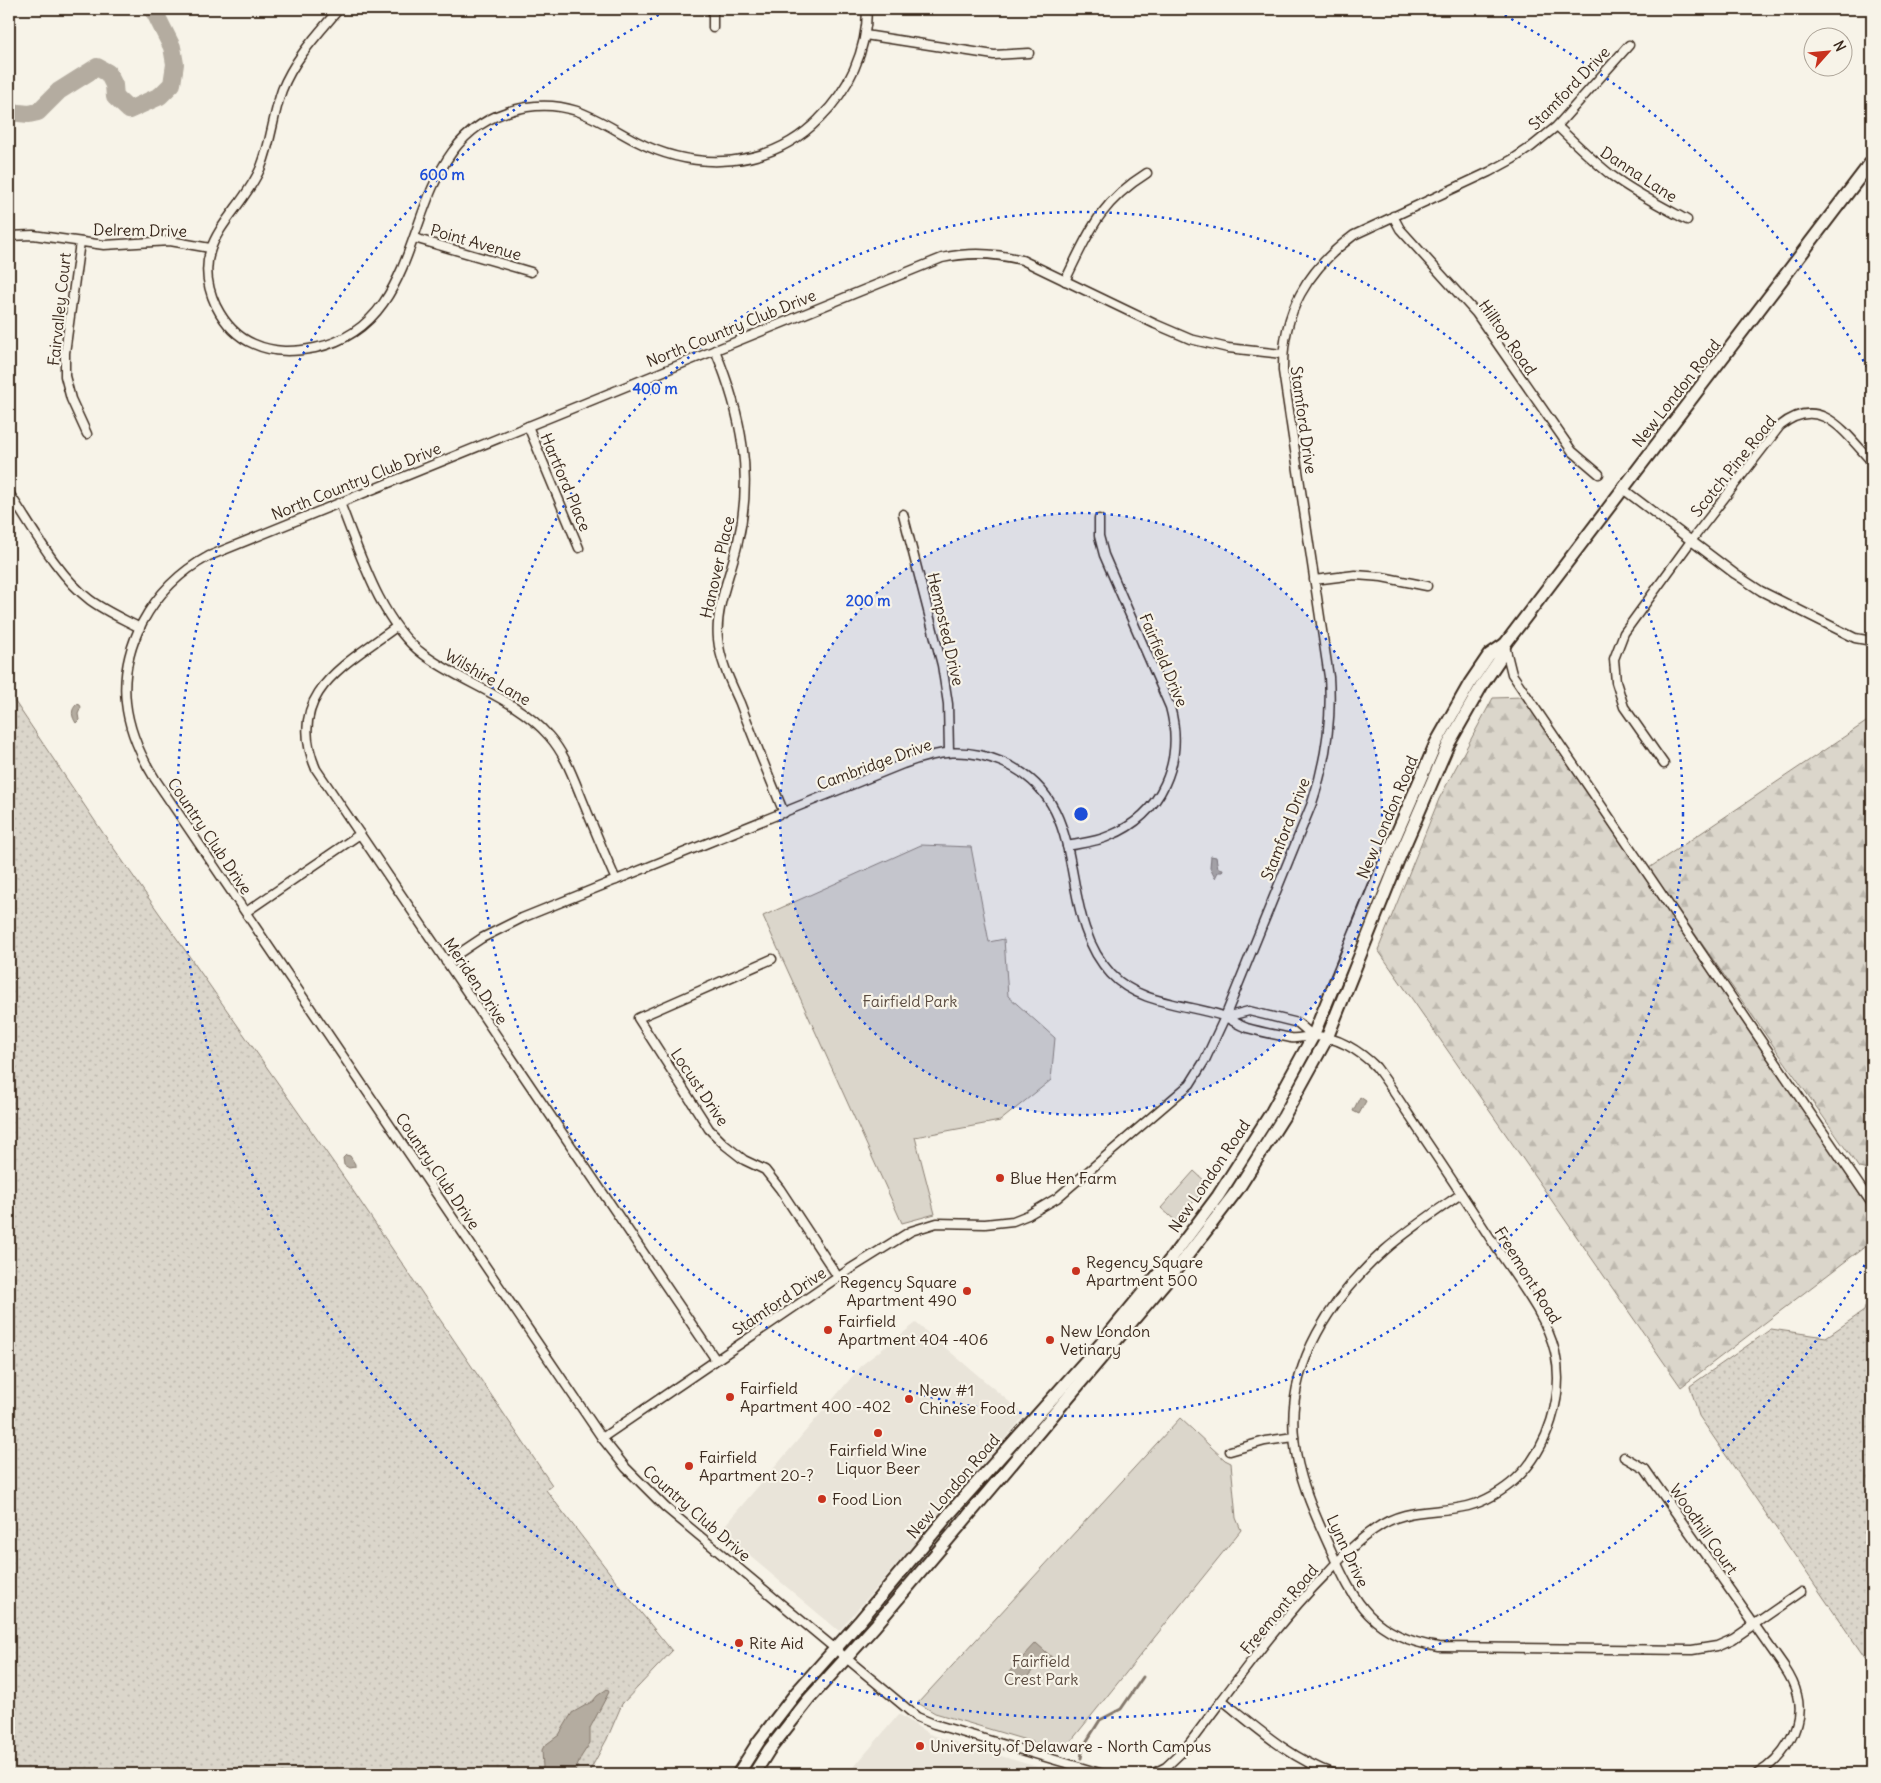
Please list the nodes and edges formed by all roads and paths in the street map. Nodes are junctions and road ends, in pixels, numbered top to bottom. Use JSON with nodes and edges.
{"nodes":[{"id":1,"x":338,"y":9,"type":"edge"},
{"id":2,"x":713,"y":9,"type":"edge"},
{"id":3,"x":867,"y":9,"type":"edge"},
{"id":4,"x":713,"y":28,"type":"dead end"},
{"id":5,"x":865,"y":35,"type":"junction"},
{"id":6,"x":1629,"y":45,"type":"dead end"},
{"id":7,"x":1029,"y":53,"type":"dead end"},
{"id":8,"x":1557,"y":126,"type":"junction"},
{"id":9,"x":1872,"y":161,"type":"edge"},
{"id":10,"x":1147,"y":173,"type":"dead end"},
{"id":11,"x":1393,"y":216,"type":"junction"},
{"id":12,"x":1687,"y":220,"type":"dead end"},
{"id":13,"x":9,"y":236,"type":"edge"},
{"id":14,"x":414,"y":238,"type":"junction"},
{"id":15,"x":80,"y":242,"type":"junction"},
{"id":16,"x":210,"y":248,"type":"junction"},
{"id":17,"x":531,"y":272,"type":"dead end"},
{"id":18,"x":1065,"y":281,"type":"junction"},
{"id":19,"x":715,"y":350,"type":"junction"},
{"id":20,"x":1282,"y":354,"type":"junction"},
{"id":21,"x":528,"y":426,"type":"junction"},
{"id":22,"x":87,"y":434,"type":"dead end"},
{"id":23,"x":1872,"y":462,"type":"edge"},
{"id":24,"x":1599,"y":474,"type":"dead end"},
{"id":25,"x":1623,"y":489,"type":"junction"},
{"id":26,"x":9,"y":492,"type":"edge"},
{"id":27,"x":340,"y":503,"type":"junction"},
{"id":28,"x":903,"y":514,"type":"dead end"},
{"id":29,"x":1099,"y":519,"type":"dead end"},
{"id":30,"x":1691,"y":541,"type":"junction"},
{"id":31,"x":578,"y":548,"type":"dead end"},
{"id":32,"x":1314,"y":580,"type":"junction"},
{"id":33,"x":1427,"y":586,"type":"dead end"},
{"id":34,"x":396,"y":627,"type":"junction"},
{"id":35,"x":140,"y":628,"type":"junction"},
{"id":36,"x":1872,"y":640,"type":"edge"},
{"id":37,"x":1505,"y":644,"type":"junction"},
{"id":38,"x":949,"y":752,"type":"junction"},
{"id":39,"x":1664,"y":764,"type":"dead end"},
{"id":40,"x":784,"y":812,"type":"junction"},
{"id":41,"x":360,"y":834,"type":"junction"},
{"id":42,"x":1068,"y":846,"type":"junction"},
{"id":43,"x":616,"y":880,"type":"junction"},
{"id":44,"x":246,"y":912,"type":"junction"},
{"id":45,"x":772,"y":959,"type":"dead end"},
{"id":46,"x":446,"y":962,"type":"junction"},
{"id":47,"x":1225,"y":1017,"type":"junction"},
{"id":48,"x":1314,"y":1036,"type":"junction"},
{"id":49,"x":1327,"y":1038,"type":"junction"},
{"id":50,"x":1461,"y":1194,"type":"junction"},
{"id":51,"x":1872,"y":1204,"type":"edge"},
{"id":52,"x":838,"y":1277,"type":"junction"},
{"id":53,"x":716,"y":1360,"type":"junction"},
{"id":54,"x":1294,"y":1437,"type":"junction"},
{"id":55,"x":602,"y":1438,"type":"junction"},
{"id":56,"x":1230,"y":1451,"type":"dead end"},
{"id":57,"x":1624,"y":1457,"type":"dead end"},
{"id":58,"x":1336,"y":1563,"type":"junction"},
{"id":59,"x":1801,"y":1592,"type":"dead end"},
{"id":60,"x":1754,"y":1625,"type":"junction"},
{"id":61,"x":834,"y":1649,"type":"junction"},
{"id":62,"x":846,"y":1658,"type":"junction"},
{"id":63,"x":1222,"y":1700,"type":"junction"},
{"id":64,"x":738,"y":1774,"type":"edge"},
{"id":65,"x":754,"y":1774,"type":"edge"},
{"id":66,"x":1103,"y":1774,"type":"edge"},
{"id":67,"x":1152,"y":1774,"type":"edge"},
{"id":68,"x":1334,"y":1774,"type":"edge"},
{"id":69,"x":1757,"y":1774,"type":"edge"}],
"edges":[{"from":1,"to":16,"type":"street"},
{"from":2,"to":4,"type":"street"},
{"from":3,"to":5,"type":"street"},
{"from":5,"to":7,"type":"street"},
{"from":5,"to":14,"type":"street"},
{"from":6,"to":8,"type":"street","name":"Stamford Drive"},
{"from":8,"to":11,"type":"street","name":"Stamford Drive"},
{"from":8,"to":12,"type":"street","name":"Danna Lane"},
{"from":9,"to":25,"type":"main road","name":"New London Road"},
{"from":10,"to":18,"type":"street"},
{"from":11,"to":20,"type":"street","name":"Stamford Drive"},
{"from":11,"to":24,"type":"street","name":"Hilltop Road"},
{"from":13,"to":15,"type":"street","name":"Delrem Drive"},
{"from":14,"to":16,"type":"street"},
{"from":14,"to":17,"type":"street","name":"Point Avenue"},
{"from":15,"to":16,"type":"street","name":"Delrem Drive"},
{"from":15,"to":22,"type":"street","name":"Fairvalley Court"},
{"from":18,"to":19,"type":"street","name":"North Country Club Drive"},
{"from":18,"to":20,"type":"street","name":"North Country Club Drive"},
{"from":19,"to":21,"type":"street","name":"North Country Club Drive"},
{"from":19,"to":40,"type":"street","name":"Hanover Place"},
{"from":20,"to":32,"type":"street","name":"Stamford Drive"},
{"from":21,"to":27,"type":"street","name":"North Country Club Drive"},
{"from":21,"to":31,"type":"street","name":"Hartford Place"},
{"from":23,"to":30,"type":"street","name":"Scotch Pine Road"},
{"from":25,"to":30,"type":"street","name":"Scotch Pine Road"},
{"from":25,"to":37,"type":"main road","name":"New London Road"},
{"from":26,"to":35,"type":"street"},
{"from":27,"to":34,"type":"street","name":"Wilshire Lane"},
{"from":27,"to":35,"type":"street","name":"North Country Club Drive"},
{"from":28,"to":38,"type":"street","name":"Hempsted Drive"},
{"from":29,"to":42,"type":"street","name":"Fairfield Drive"},
{"from":30,"to":36,"type":"street","name":"Scotch Pine Road"},
{"from":30,"to":39,"type":"street"},
{"from":32,"to":33,"type":"street"},
{"from":32,"to":47,"type":"street","name":"Stamford Drive"},
{"from":34,"to":41,"type":"street","name":"Meriden Drive"},
{"from":34,"to":43,"type":"street","name":"Wilshire Lane"},
{"from":35,"to":44,"type":"street","name":"Country Club Drive"},
{"from":37,"to":48,"type":"main road","name":"New London Road"},
{"from":37,"to":49,"type":"main road","name":"New London Road"},
{"from":37,"to":51,"type":"street"},
{"from":38,"to":40,"type":"street","name":"Cambridge Drive"},
{"from":38,"to":42,"type":"street","name":"Cambridge Drive"},
{"from":40,"to":43,"type":"street","name":"Cambridge Drive"},
{"from":41,"to":44,"type":"street"},
{"from":41,"to":46,"type":"street","name":"Meriden Drive"},
{"from":42,"to":47,"type":"street","name":"Cambridge Drive"},
{"from":43,"to":46,"type":"street","name":"Cambridge Drive"},
{"from":44,"to":55,"type":"street","name":"Country Club Drive"},
{"from":45,"to":52,"type":"street","name":"Locust Drive"},
{"from":46,"to":53,"type":"street","name":"Meriden Drive"},
{"from":47,"to":48,"type":"street","name":"Cambridge Drive"},
{"from":47,"to":48,"type":"street","name":"Cambridge Drive"},
{"from":47,"to":52,"type":"street","name":"Stamford Drive"},
{"from":48,"to":49,"type":"street","name":"Cambridge Drive"},
{"from":48,"to":61,"type":"main road","name":"New London Road"},
{"from":49,"to":50,"type":"street","name":"Freemont Road"},
{"from":49,"to":62,"type":"main road","name":"New London Road"},
{"from":50,"to":54,"type":"street","name":"Lynn Drive"},
{"from":50,"to":58,"type":"street","name":"Freemont Road"},
{"from":52,"to":53,"type":"street","name":"Stamford Drive"},
{"from":53,"to":55,"type":"street","name":"Stamford Drive"},
{"from":54,"to":56,"type":"street"},
{"from":54,"to":58,"type":"street","name":"Lynn Drive"},
{"from":55,"to":61,"type":"street","name":"Country Club Drive"},
{"from":57,"to":60,"type":"street","name":"Woodhill Court"},
{"from":58,"to":60,"type":"street","name":"Lynn Drive"},
{"from":58,"to":63,"type":"street","name":"Freemont Road"},
{"from":59,"to":60,"type":"street","name":"Lynn Drive"},
{"from":60,"to":69,"type":"street","name":"Woodhill Court"},
{"from":61,"to":62,"type":"street","name":"Country Club Drive"},
{"from":61,"to":64,"type":"main road","name":"New London Road"},
{"from":62,"to":65,"type":"main road","name":"New London Road"},
{"from":62,"to":66,"type":"street"},
{"from":63,"to":67,"type":"street","name":"Freemont Road"},
{"from":63,"to":68,"type":"street"}]}
